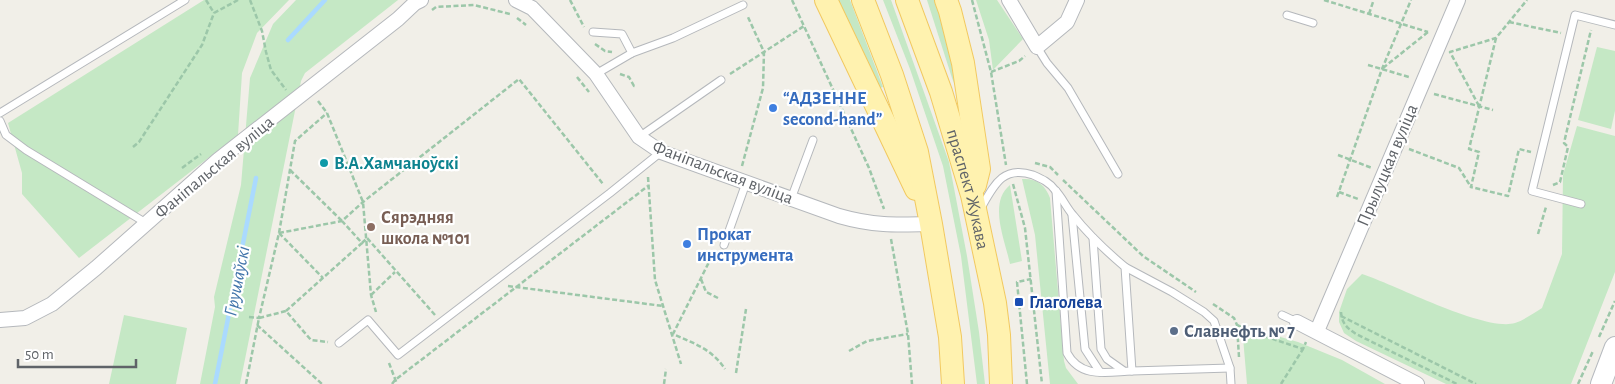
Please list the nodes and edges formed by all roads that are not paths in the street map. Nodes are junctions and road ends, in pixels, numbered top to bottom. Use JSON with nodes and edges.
{"nodes":[{"id":1,"x":185,"y":0,"type":"edge"},
{"id":2,"x":516,"y":0,"type":"edge"},
{"id":3,"x":826,"y":0,"type":"edge"},
{"id":4,"x":863,"y":0,"type":"edge"},
{"id":5,"x":907,"y":0,"type":"edge"},
{"id":6,"x":946,"y":0,"type":"edge"},
{"id":7,"x":1009,"y":0,"type":"edge"},
{"id":8,"x":1077,"y":0,"type":"edge"},
{"id":9,"x":1458,"y":0,"type":"edge"},
{"id":10,"x":742,"y":5,"type":"road end"},
{"id":11,"x":425,"y":6,"type":"edge"},
{"id":12,"x":1286,"y":16,"type":"dead end"},
{"id":13,"x":1314,"y":23,"type":"dead end"},
{"id":14,"x":1615,"y":25,"type":"edge"},
{"id":15,"x":593,"y":32,"type":"dead end"},
{"id":16,"x":1038,"y":47,"type":"junction"},
{"id":17,"x":632,"y":53,"type":"junction"},
{"id":18,"x":596,"y":74,"type":"junction"},
{"id":19,"x":721,"y":80,"type":"road end"},
{"id":20,"x":0,"y":113,"type":"edge"},
{"id":21,"x":0,"y":121,"type":"edge"},
{"id":22,"x":640,"y":137,"type":"junction"},
{"id":23,"x":814,"y":140,"type":"dead end"},
{"id":24,"x":661,"y":152,"type":"junction"},
{"id":25,"x":1118,"y":174,"type":"dead end"},
{"id":26,"x":746,"y":183,"type":"junction"},
{"id":27,"x":1056,"y":191,"type":"junction"},
{"id":28,"x":791,"y":199,"type":"junction"},
{"id":29,"x":1581,"y":204,"type":"dead end"},
{"id":30,"x":974,"y":205,"type":"junction"},
{"id":31,"x":1072,"y":214,"type":"junction"},
{"id":32,"x":931,"y":220,"type":"junction"},
{"id":33,"x":146,"y":224,"type":"junction"},
{"id":34,"x":1092,"y":237,"type":"junction"},
{"id":35,"x":724,"y":245,"type":"road end"},
{"id":36,"x":1125,"y":267,"type":"junction"},
{"id":37,"x":1282,"y":315,"type":"dead end"},
{"id":38,"x":0,"y":320,"type":"edge"},
{"id":39,"x":1297,"y":322,"type":"joint"},
{"id":40,"x":1314,"y":330,"type":"junction"},
{"id":41,"x":339,"y":344,"type":"road end"},
{"id":42,"x":1615,"y":347,"type":"edge"},
{"id":43,"x":1230,"y":368,"type":"junction"},
{"id":44,"x":1128,"y":371,"type":"junction"},
{"id":45,"x":1100,"y":372,"type":"junction"},
{"id":46,"x":953,"y":384,"type":"edge"},
{"id":47,"x":1001,"y":384,"type":"edge"},
{"id":48,"x":1231,"y":384,"type":"edge"},
{"id":49,"x":1417,"y":384,"type":"edge"},
{"id":50,"x":1601,"y":384,"type":"edge"}],
"edges":[{"from":1,"to":20,"type":"lane"},
{"from":2,"to":18,"type":"street","name":"Фаніпальская вуліца"},
{"from":3,"to":32,"type":"main road"},
{"from":4,"to":32,"type":"main road"},
{"from":5,"to":30,"type":"main road","name":"праспект Жукава"},
{"from":6,"to":30,"type":"main road"},
{"from":7,"to":16,"type":"street"},
{"from":8,"to":16,"type":"street"},
{"from":9,"to":40,"type":"street","name":"Прылуцкая вуліца"},
{"from":10,"to":17,"type":"lane"},
{"from":11,"to":33,"type":"street","name":"Фаніпальская вуліца"},
{"from":12,"to":13,"type":"lane"},
{"from":14,"to":29,"type":"lane"},
{"from":15,"to":17,"type":"lane"},
{"from":16,"to":25,"type":"lane"},
{"from":17,"to":18,"type":"lane"},
{"from":18,"to":22,"type":"street","name":"Фаніпальская вуліца"},
{"from":19,"to":22,"type":"lane"},
{"from":21,"to":33,"type":"lane"},
{"from":22,"to":24,"type":"street","name":"Фаніпальская вуліца"},
{"from":23,"to":28,"type":"lane"},
{"from":24,"to":26,"type":"street","name":"Фаніпальская вуліца"},
{"from":24,"to":41,"type":"lane"},
{"from":26,"to":28,"type":"street","name":"Фаніпальская вуліца"},
{"from":26,"to":35,"type":"lane"},
{"from":27,"to":30,"type":"lane"},
{"from":27,"to":31,"type":"lane"},
{"from":27,"to":45,"type":"lane"},
{"from":28,"to":32,"type":"street","name":"Фаніпальская вуліца"},
{"from":30,"to":47,"type":"main road","name":"праспект Жукава"},
{"from":31,"to":34,"type":"lane"},
{"from":31,"to":45,"type":"lane"},
{"from":32,"to":46,"type":"main road"},
{"from":33,"to":38,"type":"street","name":"Фаніпальская вуліца"},
{"from":34,"to":36,"type":"lane"},
{"from":34,"to":44,"type":"lane"},
{"from":36,"to":43,"type":"lane"},
{"from":36,"to":44,"type":"lane"},
{"from":37,"to":39,"type":"lane"},
{"from":39,"to":40,"type":"street"},
{"from":40,"to":49,"type":"street"},
{"from":42,"to":50,"type":"street"},
{"from":43,"to":44,"type":"lane"},
{"from":43,"to":48,"type":"lane"},
{"from":44,"to":45,"type":"lane"}]}
